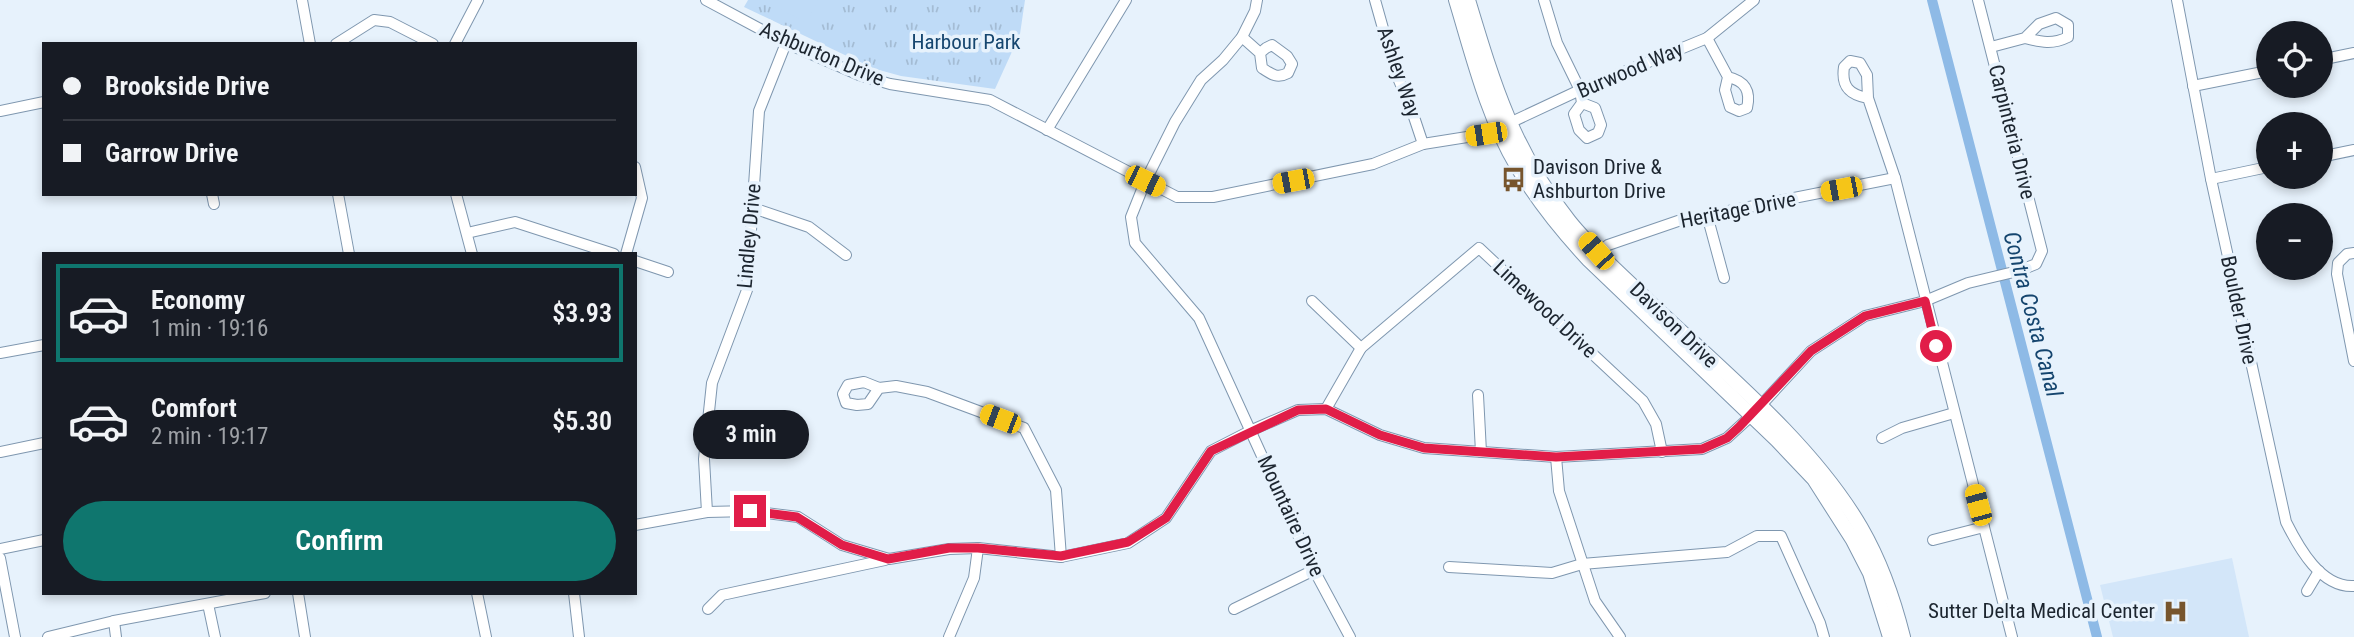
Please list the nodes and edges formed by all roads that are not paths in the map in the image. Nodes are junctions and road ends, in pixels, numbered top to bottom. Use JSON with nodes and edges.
{"nodes":[{"id":1,"x":303,"y":0,"type":"edge"},
{"id":2,"x":478,"y":0,"type":"edge"},
{"id":3,"x":706,"y":0,"type":"edge"},
{"id":4,"x":1126,"y":0,"type":"edge"},
{"id":5,"x":1257,"y":0,"type":"edge"},
{"id":6,"x":1375,"y":0,"type":"edge"},
{"id":7,"x":1456,"y":0,"type":"edge"},
{"id":8,"x":1468,"y":0,"type":"edge"},
{"id":9,"x":1544,"y":0,"type":"edge"},
{"id":10,"x":1754,"y":0,"type":"edge"},
{"id":11,"x":1978,"y":0,"type":"edge"},
{"id":12,"x":2177,"y":0,"type":"edge"},
{"id":13,"x":1242,"y":37,"type":"junction"},
{"id":14,"x":1707,"y":38,"type":"junction"},
{"id":15,"x":2025,"y":38,"type":"dead end"},
{"id":16,"x":310,"y":42,"type":"edge"},
{"id":17,"x":339,"y":42,"type":"edge"},
{"id":18,"x":429,"y":42,"type":"edge"},
{"id":19,"x":457,"y":42,"type":"edge"},
{"id":20,"x":786,"y":43,"type":"junction"},
{"id":21,"x":1991,"y":47,"type":"junction"},
{"id":22,"x":1260,"y":53,"type":"dead end"},
{"id":23,"x":2354,"y":53,"type":"edge"},
{"id":24,"x":2333,"y":57,"type":"edge"},
{"id":25,"x":2256,"y":73,"type":"edge"},
{"id":26,"x":1728,"y":77,"type":"dead end"},
{"id":27,"x":2193,"y":86,"type":"junction"},
{"id":28,"x":1580,"y":90,"type":"junction"},
{"id":29,"x":1868,"y":99,"type":"dead end"},
{"id":30,"x":42,"y":102,"type":"edge"},
{"id":31,"x":1582,"y":103,"type":"dead end"},
{"id":32,"x":0,"y":110,"type":"edge"},
{"id":33,"x":1504,"y":125,"type":"junction"},
{"id":34,"x":1047,"y":130,"type":"junction"},
{"id":35,"x":1423,"y":144,"type":"junction"},
{"id":36,"x":2354,"y":150,"type":"edge"},
{"id":37,"x":2333,"y":154,"type":"edge"},
{"id":38,"x":2256,"y":170,"type":"edge"},
{"id":39,"x":637,"y":176,"type":"edge"},
{"id":40,"x":1895,"y":178,"type":"junction"},
{"id":41,"x":2211,"y":179,"type":"junction"},
{"id":42,"x":1145,"y":181,"type":"junction"},
{"id":43,"x":338,"y":196,"type":"edge"},
{"id":44,"x":457,"y":196,"type":"edge"},
{"id":45,"x":753,"y":208,"type":"junction"},
{"id":46,"x":1707,"y":215,"type":"junction"},
{"id":47,"x":467,"y":233,"type":"junction"},
{"id":48,"x":349,"y":252,"type":"edge"},
{"id":49,"x":472,"y":252,"type":"edge"},
{"id":50,"x":608,"y":252,"type":"edge"},
{"id":51,"x":627,"y":252,"type":"edge"},
{"id":52,"x":2354,"y":253,"type":"edge"},
{"id":53,"x":846,"y":255,"type":"dead end"},
{"id":54,"x":1592,"y":256,"type":"junction"},
{"id":55,"x":637,"y":262,"type":"edge"},
{"id":56,"x":668,"y":272,"type":"dead end"},
{"id":57,"x":1724,"y":278,"type":"dead end"},
{"id":58,"x":1312,"y":301,"type":"dead end"},
{"id":59,"x":1925,"y":301,"type":"junction"},
{"id":60,"x":42,"y":345,"type":"edge"},
{"id":61,"x":1361,"y":348,"type":"junction"},
{"id":62,"x":0,"y":353,"type":"edge"},
{"id":63,"x":2354,"y":361,"type":"edge"},
{"id":64,"x":879,"y":388,"type":"dead end"},
{"id":65,"x":1478,"y":395,"type":"dead end"},
{"id":66,"x":1326,"y":409,"type":"junction"},
{"id":67,"x":1755,"y":411,"type":"junction"},
{"id":68,"x":1954,"y":413,"type":"junction"},
{"id":69,"x":1252,"y":430,"type":"junction"},
{"id":70,"x":1882,"y":438,"type":"dead end"},
{"id":71,"x":42,"y":443,"type":"edge"},
{"id":72,"x":0,"y":452,"type":"edge"},
{"id":73,"x":1482,"y":452,"type":"junction"},
{"id":74,"x":1662,"y":452,"type":"junction"},
{"id":75,"x":1556,"y":457,"type":"junction"},
{"id":76,"x":707,"y":512,"type":"junction"},
{"id":77,"x":637,"y":525,"type":"edge"},
{"id":78,"x":1984,"y":527,"type":"junction"},
{"id":79,"x":42,"y":540,"type":"edge"},
{"id":80,"x":1933,"y":540,"type":"dead end"},
{"id":81,"x":978,"y":548,"type":"junction"},
{"id":82,"x":0,"y":549,"type":"edge"},
{"id":83,"x":1061,"y":556,"type":"junction"},
{"id":84,"x":0,"y":558,"type":"edge"},
{"id":85,"x":888,"y":559,"type":"junction"},
{"id":86,"x":1582,"y":564,"type":"junction"},
{"id":87,"x":1449,"y":567,"type":"dead end"},
{"id":88,"x":1314,"y":570,"type":"junction"},
{"id":89,"x":2319,"y":571,"type":"junction"},
{"id":90,"x":2354,"y":586,"type":"edge"},
{"id":91,"x":2307,"y":590,"type":"dead end"},
{"id":92,"x":255,"y":595,"type":"edge"},
{"id":93,"x":298,"y":595,"type":"edge"},
{"id":94,"x":477,"y":595,"type":"edge"},
{"id":95,"x":574,"y":595,"type":"edge"},
{"id":96,"x":208,"y":604,"type":"junction"},
{"id":97,"x":708,"y":609,"type":"dead end"},
{"id":98,"x":1234,"y":609,"type":"dead end"},
{"id":99,"x":114,"y":621,"type":"junction"},
{"id":100,"x":15,"y":637,"type":"edge"},
{"id":101,"x":48,"y":637,"type":"edge"},
{"id":102,"x":116,"y":637,"type":"edge"},
{"id":103,"x":215,"y":637,"type":"edge"},
{"id":104,"x":306,"y":637,"type":"edge"},
{"id":105,"x":486,"y":637,"type":"edge"},
{"id":106,"x":579,"y":637,"type":"edge"},
{"id":107,"x":949,"y":637,"type":"edge"},
{"id":108,"x":1350,"y":637,"type":"edge"},
{"id":109,"x":1620,"y":637,"type":"edge"},
{"id":110,"x":1824,"y":637,"type":"edge"},
{"id":111,"x":1890,"y":637,"type":"edge"},
{"id":112,"x":1903,"y":637,"type":"edge"},
{"id":113,"x":2012,"y":637,"type":"edge"}],
"edges":[{"from":1,"to":16,"type":"street"},
{"from":2,"to":19,"type":"street"},
{"from":3,"to":20,"type":"street","name":"Ashburton Drive"},
{"from":4,"to":34,"type":"street"},
{"from":5,"to":13,"type":"street","name":"Mountaire Drive"},
{"from":6,"to":35,"type":"street","name":"Ashley Way"},
{"from":7,"to":33,"type":"main road","name":"Davison Drive"},
{"from":8,"to":33,"type":"main road","name":"Davison Drive"},
{"from":9,"to":28,"type":"street"},
{"from":10,"to":14,"type":"street","name":"Burwood Way"},
{"from":11,"to":21,"type":"street","name":"Carpinteria Drive"},
{"from":12,"to":27,"type":"street","name":"Boulder Drive"},
{"from":13,"to":22,"type":"street"},
{"from":13,"to":42,"type":"street","name":"Mountaire Drive"},
{"from":14,"to":26,"type":"street"},
{"from":14,"to":28,"type":"street","name":"Burwood Way"},
{"from":15,"to":21,"type":"street"},
{"from":17,"to":18,"type":"street"},
{"from":20,"to":34,"type":"street","name":"Ashburton Drive"},
{"from":20,"to":45,"type":"street","name":"Lindley Drive"},
{"from":21,"to":59,"type":"street","name":"Carpinteria Drive"},
{"from":23,"to":24,"type":"street"},
{"from":25,"to":27,"type":"street"},
{"from":27,"to":41,"type":"street","name":"Boulder Drive"},
{"from":28,"to":31,"type":"street"},
{"from":28,"to":33,"type":"street","name":"Burwood Way"},
{"from":29,"to":40,"type":"street"},
{"from":30,"to":32,"type":"street"},
{"from":33,"to":35,"type":"street","name":"Ashburton Drive"},
{"from":33,"to":54,"type":"main road","name":"Davison Drive"},
{"from":34,"to":42,"type":"street","name":"Ashburton Drive"},
{"from":35,"to":42,"type":"street","name":"Ashburton Drive"},
{"from":36,"to":37,"type":"street"},
{"from":38,"to":41,"type":"street"},
{"from":39,"to":51,"type":"street"},
{"from":40,"to":46,"type":"street","name":"Heritage Drive"},
{"from":40,"to":59,"type":"street"},
{"from":41,"to":89,"type":"street","name":"Boulder Drive"},
{"from":42,"to":69,"type":"street","name":"Mountaire Drive"},
{"from":43,"to":48,"type":"street"},
{"from":44,"to":47,"type":"street"},
{"from":45,"to":53,"type":"street"},
{"from":45,"to":76,"type":"street","name":"Lindley Drive"},
{"from":46,"to":54,"type":"street","name":"Heritage Drive"},
{"from":46,"to":57,"type":"street"},
{"from":47,"to":49,"type":"street"},
{"from":47,"to":50,"type":"street"},
{"from":52,"to":63,"type":"street"},
{"from":54,"to":67,"type":"main road","name":"Davison Drive"},
{"from":55,"to":56,"type":"street"},
{"from":58,"to":61,"type":"street"},
{"from":59,"to":67,"type":"street"},
{"from":59,"to":68,"type":"street"},
{"from":60,"to":62,"type":"street"},
{"from":61,"to":66,"type":"street","name":"Limewood Drive"},
{"from":61,"to":74,"type":"street","name":"Limewood Drive"},
{"from":64,"to":83,"type":"street"},
{"from":65,"to":73,"type":"street"},
{"from":66,"to":69,"type":"street"},
{"from":66,"to":73,"type":"street"},
{"from":67,"to":74,"type":"street"},
{"from":67,"to":111,"type":"main road","name":"Davison Drive"},
{"from":67,"to":112,"type":"main road","name":"Davison Drive"},
{"from":68,"to":70,"type":"street"},
{"from":68,"to":78,"type":"street"},
{"from":69,"to":83,"type":"street"},
{"from":69,"to":88,"type":"street","name":"Mountaire Drive"},
{"from":71,"to":72,"type":"street"},
{"from":73,"to":75,"type":"street"},
{"from":74,"to":75,"type":"street"},
{"from":75,"to":86,"type":"street"},
{"from":76,"to":77,"type":"street"},
{"from":76,"to":85,"type":"street"},
{"from":78,"to":80,"type":"street"},
{"from":78,"to":113,"type":"street"},
{"from":79,"to":82,"type":"street"},
{"from":81,"to":83,"type":"street"},
{"from":81,"to":85,"type":"street"},
{"from":81,"to":107,"type":"street"},
{"from":84,"to":100,"type":"street"},
{"from":85,"to":97,"type":"street"},
{"from":86,"to":87,"type":"street"},
{"from":86,"to":109,"type":"street"},
{"from":86,"to":110,"type":"street"},
{"from":88,"to":98,"type":"street"},
{"from":88,"to":108,"type":"street","name":"Mountaire Drive"},
{"from":89,"to":90,"type":"street","name":"Boulder Drive"},
{"from":89,"to":91,"type":"street"},
{"from":92,"to":96,"type":"street"},
{"from":93,"to":104,"type":"street"},
{"from":94,"to":105,"type":"street"},
{"from":95,"to":106,"type":"street"},
{"from":96,"to":99,"type":"street"},
{"from":96,"to":103,"type":"street"},
{"from":99,"to":101,"type":"street"},
{"from":99,"to":102,"type":"street"}]}
